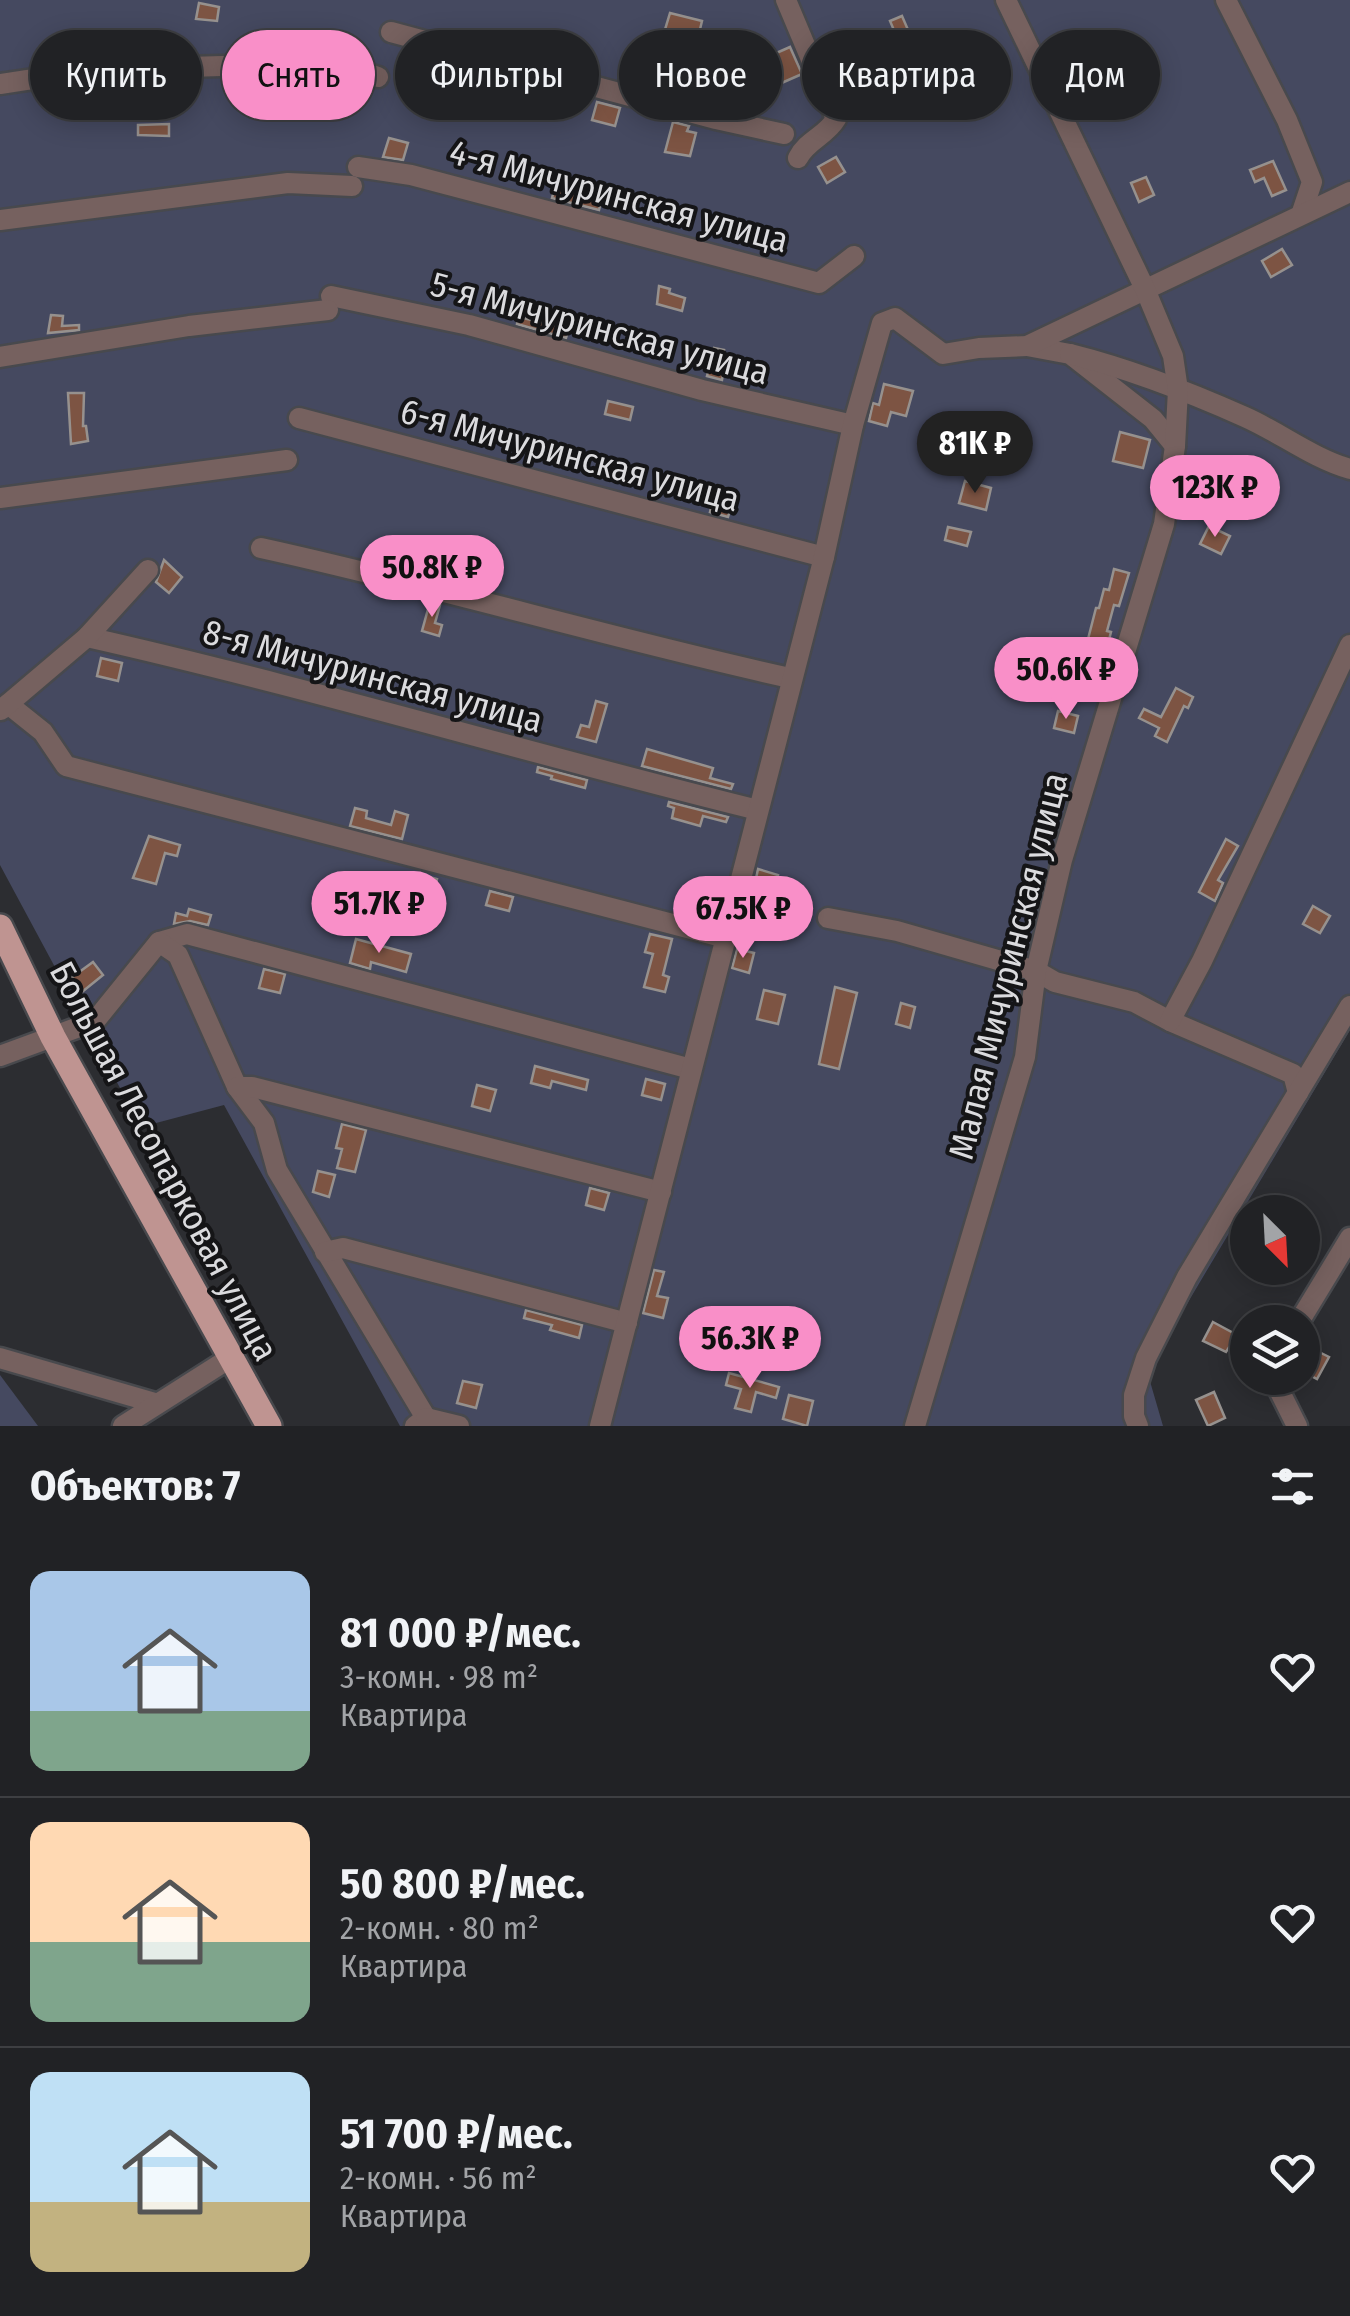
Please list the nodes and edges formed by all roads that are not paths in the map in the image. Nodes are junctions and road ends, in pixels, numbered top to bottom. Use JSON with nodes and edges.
{"nodes":[{"id":1,"x":786,"y":0,"type":"edge"},
{"id":2,"x":1006,"y":0,"type":"edge"},
{"id":3,"x":1226,"y":0,"type":"edge"},
{"id":4,"x":392,"y":32,"type":"dead end"},
{"id":5,"x":378,"y":76,"type":"dead end"},
{"id":6,"x":0,"y":84,"type":"edge"},
{"id":7,"x":784,"y":134,"type":"dead end"},
{"id":8,"x":798,"y":158,"type":"dead end"},
{"id":9,"x":1350,"y":192,"type":"edge"},
{"id":10,"x":1302,"y":212,"type":"junction"},
{"id":11,"x":0,"y":220,"type":"edge"},
{"id":12,"x":854,"y":256,"type":"dead end"},
{"id":13,"x":1145,"y":289,"type":"junction"},
{"id":14,"x":1027,"y":346,"type":"junction"},
{"id":15,"x":1070,"y":354,"type":"junction"},
{"id":16,"x":0,"y":358,"type":"edge"},
{"id":17,"x":1178,"y":390,"type":"junction"},
{"id":18,"x":300,"y":418,"type":"dead end"},
{"id":19,"x":853,"y":425,"type":"junction"},
{"id":20,"x":1175,"y":446,"type":"junction"},
{"id":21,"x":287,"y":460,"type":"dead end"},
{"id":22,"x":1350,"y":469,"type":"edge"},
{"id":23,"x":0,"y":498,"type":"edge"},
{"id":24,"x":262,"y":548,"type":"dead end"},
{"id":25,"x":824,"y":557,"type":"junction"},
{"id":26,"x":148,"y":570,"type":"dead end"},
{"id":27,"x":87,"y":637,"type":"junction"},
{"id":28,"x":1350,"y":646,"type":"edge"},
{"id":29,"x":790,"y":678,"type":"junction"},
{"id":30,"x":4,"y":707,"type":"edge"},
{"id":31,"x":758,"y":810,"type":"junction"},
{"id":32,"x":828,"y":918,"type":"dead end"},
{"id":33,"x":0,"y":928,"type":"edge"},
{"id":34,"x":726,"y":938,"type":"junction"},
{"id":35,"x":159,"y":942,"type":"junction"},
{"id":36,"x":1036,"y":970,"type":"junction"},
{"id":37,"x":1350,"y":1006,"type":"edge"},
{"id":38,"x":1170,"y":1021,"type":"junction"},
{"id":39,"x":53,"y":1037,"type":"junction"},
{"id":40,"x":0,"y":1056,"type":"edge"},
{"id":41,"x":692,"y":1069,"type":"junction"},
{"id":42,"x":1295,"y":1083,"type":"junction"},
{"id":43,"x":237,"y":1087,"type":"junction"},
{"id":44,"x":295,"y":1099,"type":"junction"},
{"id":45,"x":264,"y":1122,"type":"junction"},
{"id":46,"x":661,"y":1192,"type":"junction"},
{"id":47,"x":1350,"y":1238,"type":"edge"},
{"id":48,"x":325,"y":1252,"type":"junction"},
{"id":49,"x":1309,"y":1305,"type":"edge"},
{"id":50,"x":627,"y":1322,"type":"junction"},
{"id":51,"x":0,"y":1358,"type":"edge"},
{"id":52,"x":230,"y":1358,"type":"junction"},
{"id":53,"x":1282,"y":1395,"type":"edge"},
{"id":54,"x":155,"y":1403,"type":"junction"},
{"id":55,"x":421,"y":1422,"type":"edge"},
{"id":56,"x":123,"y":1426,"type":"edge"},
{"id":57,"x":269,"y":1426,"type":"edge"},
{"id":58,"x":459,"y":1426,"type":"edge"},
{"id":59,"x":600,"y":1426,"type":"edge"},
{"id":60,"x":915,"y":1426,"type":"edge"},
{"id":61,"x":1138,"y":1426,"type":"edge"},
{"id":62,"x":1297,"y":1426,"type":"edge"}],
"edges":[{"from":1,"to":8,"type":"street"},
{"from":2,"to":13,"type":"street","name":"Малая Мичуринская улица"},
{"from":3,"to":10,"type":"street"},
{"from":4,"to":7,"type":"street"},
{"from":5,"to":6,"type":"street"},
{"from":9,"to":10,"type":"street"},
{"from":10,"to":13,"type":"street"},
{"from":11,"to":12,"type":"street","name":"4-я Мичуринская улица"},
{"from":13,"to":14,"type":"street"},
{"from":13,"to":17,"type":"street","name":"Малая Мичуринская улица"},
{"from":14,"to":15,"type":"street"},
{"from":14,"to":19,"type":"street"},
{"from":15,"to":17,"type":"street"},
{"from":15,"to":20,"type":"street"},
{"from":16,"to":19,"type":"street","name":"5-я Мичуринская улица"},
{"from":17,"to":20,"type":"street","name":"Малая Мичуринская улица"},
{"from":17,"to":22,"type":"street"},
{"from":18,"to":25,"type":"street","name":"6-я Мичуринская улица"},
{"from":19,"to":25,"type":"street"},
{"from":20,"to":36,"type":"street","name":"Малая Мичуринская улица"},
{"from":21,"to":23,"type":"street"},
{"from":24,"to":29,"type":"street"},
{"from":25,"to":29,"type":"street"},
{"from":26,"to":27,"type":"street"},
{"from":27,"to":30,"type":"street"},
{"from":27,"to":31,"type":"street","name":"8-я Мичуринская улица"},
{"from":28,"to":38,"type":"street"},
{"from":29,"to":31,"type":"street"},
{"from":30,"to":34,"type":"street"},
{"from":31,"to":34,"type":"street"},
{"from":32,"to":36,"type":"street"},
{"from":33,"to":39,"type":"main road","name":"Большая Лесопарковая улица"},
{"from":34,"to":41,"type":"street"},
{"from":35,"to":39,"type":"street"},
{"from":35,"to":41,"type":"street"},
{"from":35,"to":43,"type":"street"},
{"from":36,"to":38,"type":"street"},
{"from":36,"to":60,"type":"street","name":"Малая Мичуринская улица"},
{"from":37,"to":42,"type":"street"},
{"from":38,"to":42,"type":"street"},
{"from":39,"to":40,"type":"street"},
{"from":39,"to":52,"type":"main road","name":"Большая Лесопарковая улица"},
{"from":41,"to":46,"type":"street"},
{"from":42,"to":61,"type":"street"},
{"from":43,"to":44,"type":"street"},
{"from":43,"to":45,"type":"street"},
{"from":44,"to":45,"type":"street"},
{"from":44,"to":46,"type":"street"},
{"from":45,"to":48,"type":"street"},
{"from":46,"to":50,"type":"street"},
{"from":47,"to":49,"type":"street"},
{"from":48,"to":50,"type":"street"},
{"from":48,"to":55,"type":"street"},
{"from":50,"to":59,"type":"street"},
{"from":51,"to":54,"type":"street"},
{"from":52,"to":54,"type":"street"},
{"from":52,"to":57,"type":"main road","name":"Большая Лесопарковая улица"},
{"from":53,"to":62,"type":"street"},
{"from":54,"to":56,"type":"street"},
{"from":55,"to":58,"type":"street"}]}
